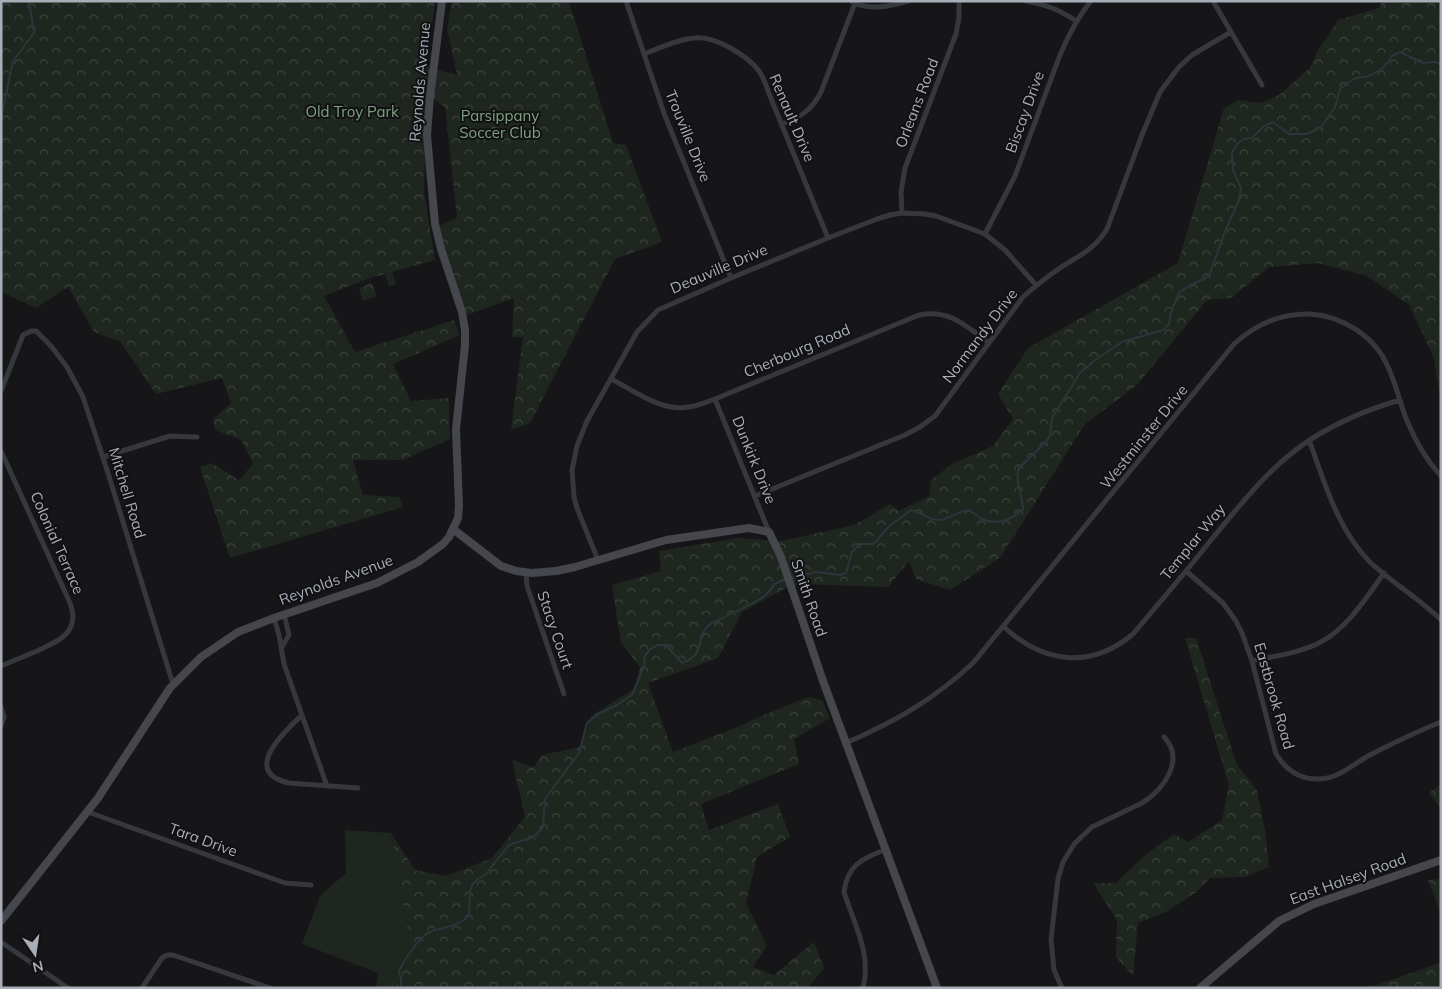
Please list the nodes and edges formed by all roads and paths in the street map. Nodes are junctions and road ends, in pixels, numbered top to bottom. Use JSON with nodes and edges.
{"nodes":[{"id":1,"x":442,"y":1,"type":"edge"},
{"id":2,"x":626,"y":1,"type":"edge"},
{"id":3,"x":909,"y":1,"type":"edge"},
{"id":4,"x":960,"y":1,"type":"edge"},
{"id":5,"x":1026,"y":1,"type":"edge"},
{"id":6,"x":1091,"y":1,"type":"edge"},
{"id":7,"x":1213,"y":1,"type":"edge"},
{"id":8,"x":853,"y":2,"type":"edge"},
{"id":9,"x":1076,"y":21,"type":"junction"},
{"id":10,"x":1231,"y":32,"type":"junction"},
{"id":11,"x":644,"y":54,"type":"junction"},
{"id":12,"x":1262,"y":84,"type":"dead end"},
{"id":13,"x":782,"y":124,"type":"junction"},
{"id":14,"x":902,"y":214,"type":"junction"},
{"id":15,"x":985,"y":234,"type":"junction"},
{"id":16,"x":828,"y":238,"type":"junction"},
{"id":17,"x":731,"y":278,"type":"junction"},
{"id":18,"x":1036,"y":285,"type":"junction"},
{"id":19,"x":989,"y":343,"type":"junction"},
{"id":20,"x":611,"y":379,"type":"junction"},
{"id":21,"x":1,"y":391,"type":"edge"},
{"id":22,"x":715,"y":399,"type":"junction"},
{"id":23,"x":1400,"y":400,"type":"junction"},
{"id":24,"x":197,"y":437,"type":"dead end"},
{"id":25,"x":1309,"y":440,"type":"junction"},
{"id":26,"x":1,"y":451,"type":"edge"},
{"id":27,"x":103,"y":457,"type":"junction"},
{"id":28,"x":1441,"y":476,"type":"edge"},
{"id":29,"x":755,"y":496,"type":"junction"},
{"id":30,"x":453,"y":529,"type":"junction"},
{"id":31,"x":769,"y":532,"type":"junction"},
{"id":32,"x":598,"y":560,"type":"junction"},
{"id":33,"x":1186,"y":571,"type":"junction"},
{"id":34,"x":526,"y":573,"type":"junction"},
{"id":35,"x":1384,"y":573,"type":"junction"},
{"id":36,"x":284,"y":614,"type":"junction"},
{"id":37,"x":274,"y":618,"type":"junction"},
{"id":38,"x":1441,"y":620,"type":"edge"},
{"id":39,"x":1004,"y":627,"type":"junction"},
{"id":40,"x":282,"y":647,"type":"junction"},
{"id":41,"x":1252,"y":661,"type":"junction"},
{"id":42,"x":1,"y":666,"type":"edge"},
{"id":43,"x":173,"y":684,"type":"junction"},
{"id":44,"x":564,"y":694,"type":"dead end"},
{"id":45,"x":1,"y":707,"type":"edge"},
{"id":46,"x":302,"y":715,"type":"junction"},
{"id":47,"x":1441,"y":722,"type":"edge"},
{"id":48,"x":1,"y":726,"type":"edge"},
{"id":49,"x":1164,"y":737,"type":"dead end"},
{"id":50,"x":846,"y":743,"type":"junction"},
{"id":51,"x":327,"y":786,"type":"junction"},
{"id":52,"x":358,"y":788,"type":"dead end"},
{"id":53,"x":88,"y":812,"type":"junction"},
{"id":54,"x":885,"y":850,"type":"junction"},
{"id":55,"x":1441,"y":860,"type":"edge"},
{"id":56,"x":311,"y":885,"type":"dead end"},
{"id":57,"x":1,"y":921,"type":"edge"},
{"id":58,"x":1,"y":942,"type":"edge"},
{"id":59,"x":1206,"y":986,"type":"edge"},
{"id":60,"x":68,"y":988,"type":"edge"},
{"id":61,"x":142,"y":988,"type":"edge"},
{"id":62,"x":270,"y":988,"type":"edge"},
{"id":63,"x":863,"y":988,"type":"edge"},
{"id":64,"x":937,"y":988,"type":"edge"},
{"id":65,"x":1062,"y":988,"type":"edge"}],
"edges":[{"from":1,"to":30,"type":"street","name":"Reynolds Avenue"},
{"from":2,"to":11,"type":"street","name":"Trouville Drive"},
{"from":3,"to":8,"type":"street"},
{"from":4,"to":14,"type":"street","name":"Orleans Road"},
{"from":5,"to":9,"type":"street"},
{"from":6,"to":9,"type":"street","name":"Biscay Drive"},
{"from":7,"to":10,"type":"street"},
{"from":8,"to":13,"type":"street"},
{"from":9,"to":15,"type":"street","name":"Biscay Drive"},
{"from":10,"to":12,"type":"street"},
{"from":10,"to":18,"type":"street","name":"Normandy Drive"},
{"from":11,"to":13,"type":"street","name":"Renault Drive"},
{"from":11,"to":17,"type":"street","name":"Trouville Drive"},
{"from":13,"to":16,"type":"street","name":"Renault Drive"},
{"from":14,"to":15,"type":"street","name":"Deauville Drive"},
{"from":14,"to":16,"type":"street","name":"Deauville Drive"},
{"from":15,"to":18,"type":"street","name":"Deauville Drive"},
{"from":16,"to":17,"type":"street","name":"Deauville Drive"},
{"from":17,"to":20,"type":"street","name":"Deauville Drive"},
{"from":18,"to":19,"type":"street","name":"Normandy Drive"},
{"from":19,"to":22,"type":"street","name":"Cherbourg Road"},
{"from":19,"to":29,"type":"street","name":"Normandy Drive"},
{"from":20,"to":22,"type":"street","name":"Cherbourg Road"},
{"from":20,"to":32,"type":"street","name":"Deauville Drive"},
{"from":21,"to":27,"type":"street","name":"Mitchell Road"},
{"from":22,"to":29,"type":"street","name":"Dunkirk Drive"},
{"from":23,"to":25,"type":"street","name":"Templar Way"},
{"from":23,"to":28,"type":"street","name":"Westminster Drive"},
{"from":23,"to":39,"type":"street","name":"Westminster Drive"},
{"from":24,"to":27,"type":"street"},
{"from":25,"to":33,"type":"street","name":"Templar Way"},
{"from":25,"to":35,"type":"street"},
{"from":26,"to":42,"type":"street","name":"Colonial Terrace"},
{"from":27,"to":43,"type":"street","name":"Mitchell Road"},
{"from":29,"to":31,"type":"street","name":"Dunkirk Drive"},
{"from":30,"to":34,"type":"street"},
{"from":30,"to":36,"type":"street","name":"Reynolds Avenue"},
{"from":31,"to":32,"type":"street"},
{"from":31,"to":50,"type":"street","name":"Smith Road"},
{"from":32,"to":34,"type":"street"},
{"from":33,"to":39,"type":"street","name":"Templar Way"},
{"from":33,"to":41,"type":"street","name":"Eastbrook Road"},
{"from":34,"to":44,"type":"street","name":"Stacy Court"},
{"from":35,"to":38,"type":"street"},
{"from":35,"to":41,"type":"street"},
{"from":36,"to":37,"type":"street","name":"Reynolds Avenue"},
{"from":36,"to":40,"type":"street"},
{"from":37,"to":40,"type":"street"},
{"from":37,"to":43,"type":"street","name":"Reynolds Avenue"},
{"from":39,"to":50,"type":"street","name":"Westminster Drive"},
{"from":40,"to":46,"type":"street"},
{"from":41,"to":47,"type":"street","name":"Eastbrook Road"},
{"from":43,"to":53,"type":"street","name":"Reynolds Avenue"},
{"from":45,"to":48,"type":"street"},
{"from":46,"to":51,"type":"street"},
{"from":46,"to":51,"type":"street"},
{"from":49,"to":65,"type":"street"},
{"from":50,"to":54,"type":"street","name":"Smith Road"},
{"from":51,"to":52,"type":"street"},
{"from":53,"to":56,"type":"street","name":"Tara Drive"},
{"from":53,"to":57,"type":"street","name":"Reynolds Avenue"},
{"from":54,"to":63,"type":"street"},
{"from":54,"to":64,"type":"street","name":"Smith Road"},
{"from":55,"to":59,"type":"street","name":"East Halsey Road"},
{"from":58,"to":60,"type":"street"},
{"from":61,"to":62,"type":"street"}]}
